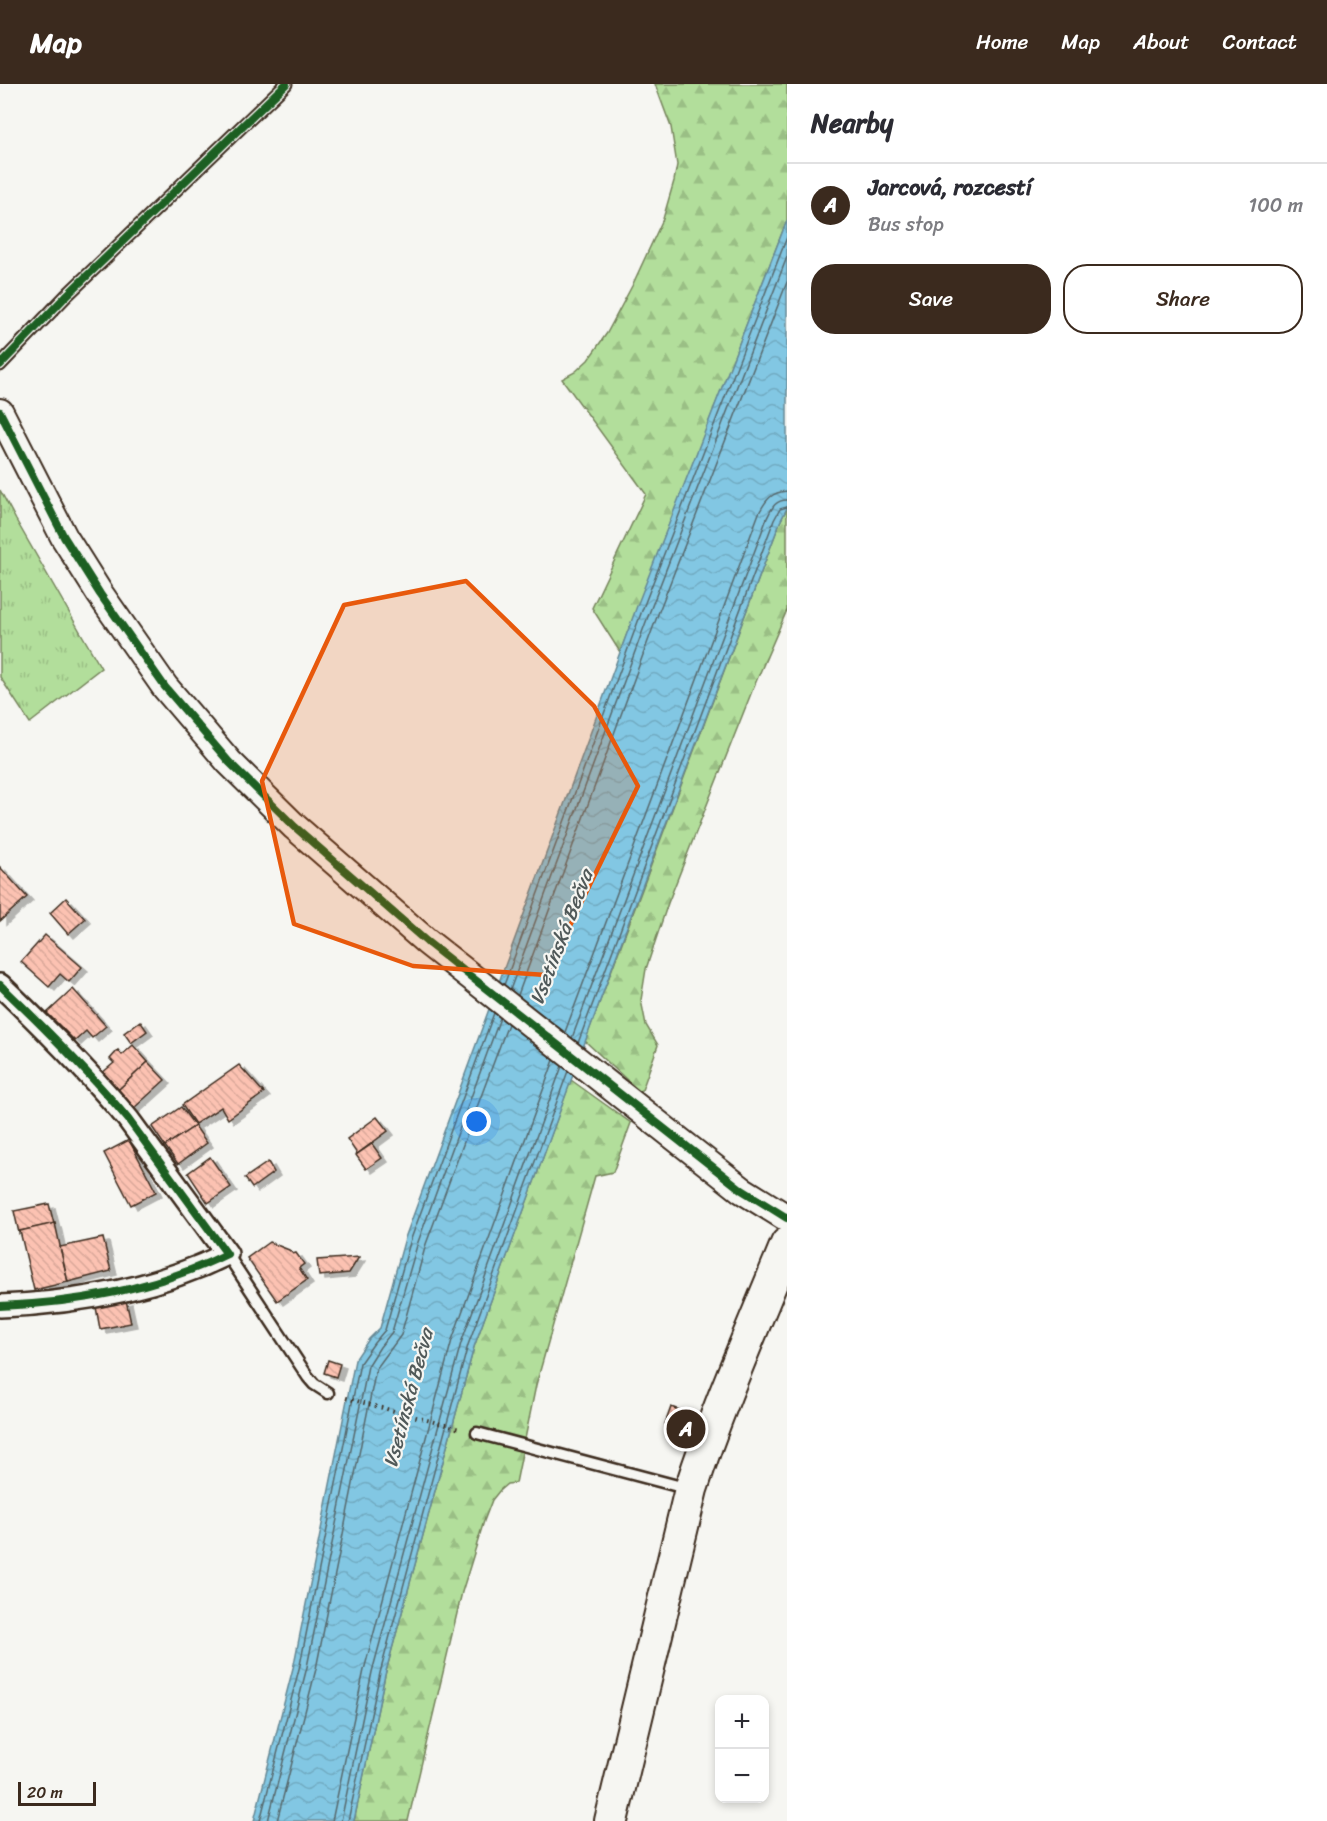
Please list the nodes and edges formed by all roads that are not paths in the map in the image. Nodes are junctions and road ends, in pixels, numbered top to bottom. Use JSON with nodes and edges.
{"nodes":[{"id":1,"x":286,"y":84,"type":"edge"},
{"id":2,"x":0,"y":365,"type":"edge"},
{"id":3,"x":0,"y":412,"type":"edge"},
{"id":4,"x":0,"y":985,"type":"edge"},
{"id":5,"x":787,"y":1218,"type":"edge"},
{"id":6,"x":787,"y":1244,"type":"edge"},
{"id":7,"x":227,"y":1254,"type":"junction"},
{"id":8,"x":0,"y":1306,"type":"edge"},
{"id":9,"x":328,"y":1393,"type":"road end"},
{"id":10,"x":477,"y":1433,"type":"road end"},
{"id":11,"x":691,"y":1489,"type":"junction"},
{"id":12,"x":611,"y":1821,"type":"edge"}],
"edges":[{"from":1,"to":2,"type":"lane"},
{"from":3,"to":5,"type":"street"},
{"from":4,"to":7,"type":"street"},
{"from":6,"to":11,"type":"main road"},
{"from":7,"to":8,"type":"street"},
{"from":7,"to":9,"type":"lane"},
{"from":10,"to":11,"type":"lane"},
{"from":11,"to":12,"type":"main road"}]}
